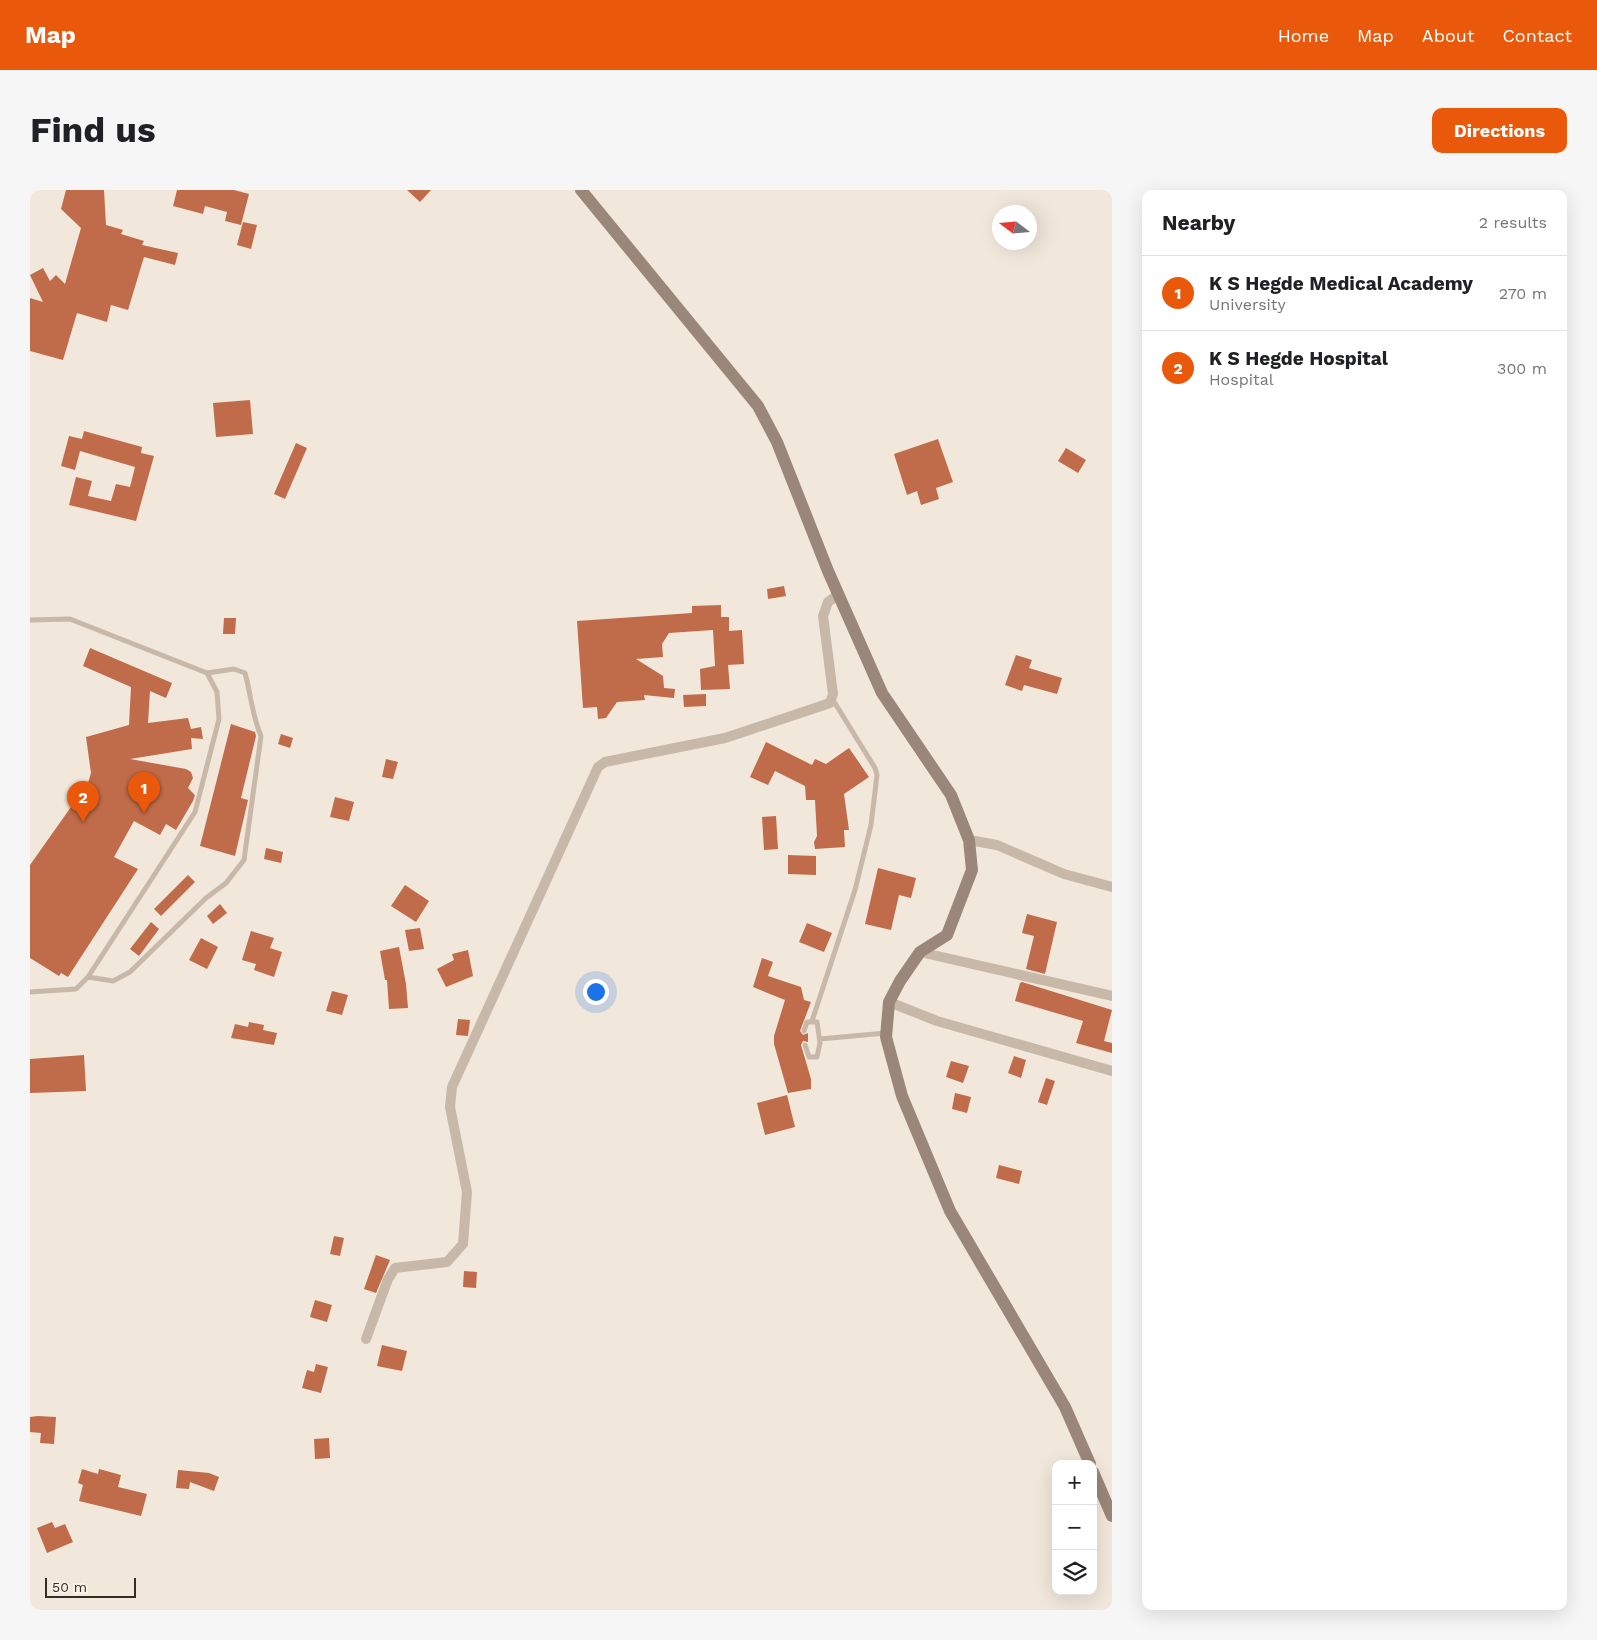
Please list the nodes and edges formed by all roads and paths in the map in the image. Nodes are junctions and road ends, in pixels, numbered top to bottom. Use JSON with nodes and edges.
{"nodes":[{"id":1,"x":581,"y":190,"type":"edge"},
{"id":2,"x":838,"y":594,"type":"junction"},
{"id":3,"x":30,"y":620,"type":"edge"},
{"id":4,"x":207,"y":673,"type":"junction"},
{"id":5,"x":832,"y":700,"type":"junction"},
{"id":6,"x":969,"y":840,"type":"junction"},
{"id":7,"x":1112,"y":887,"type":"edge"},
{"id":8,"x":920,"y":952,"type":"junction"},
{"id":9,"x":88,"y":977,"type":"junction"},
{"id":10,"x":30,"y":992,"type":"edge"},
{"id":11,"x":1112,"y":996,"type":"edge"},
{"id":12,"x":889,"y":1002,"type":"junction"},
{"id":13,"x":812,"y":1021,"type":"junction"},
{"id":14,"x":804,"y":1031,"type":"dead end"},
{"id":15,"x":886,"y":1033,"type":"junction"},
{"id":16,"x":820,"y":1039,"type":"junction"},
{"id":17,"x":805,"y":1045,"type":"dead end"},
{"id":18,"x":1112,"y":1071,"type":"edge"},
{"id":19,"x":366,"y":1339,"type":"dead end"},
{"id":20,"x":1088,"y":1460,"type":"edge"},
{"id":21,"x":1097,"y":1481,"type":"edge"},
{"id":22,"x":1112,"y":1516,"type":"edge"}],
"edges":[{"from":1,"to":2,"type":"main road"},
{"from":2,"to":5,"type":"street"},
{"from":2,"to":6,"type":"main road"},
{"from":3,"to":4,"type":"lane"},
{"from":4,"to":9,"type":"lane"},
{"from":4,"to":9,"type":"lane"},
{"from":5,"to":13,"type":"lane"},
{"from":5,"to":19,"type":"street"},
{"from":6,"to":7,"type":"street"},
{"from":6,"to":8,"type":"main road"},
{"from":8,"to":11,"type":"street"},
{"from":8,"to":12,"type":"main road"},
{"from":9,"to":10,"type":"lane"},
{"from":12,"to":15,"type":"main road"},
{"from":12,"to":18,"type":"street"},
{"from":13,"to":14,"type":"lane"},
{"from":13,"to":16,"type":"lane"},
{"from":15,"to":16,"type":"lane"},
{"from":15,"to":20,"type":"main road"},
{"from":16,"to":17,"type":"lane"},
{"from":21,"to":22,"type":"main road"}]}
